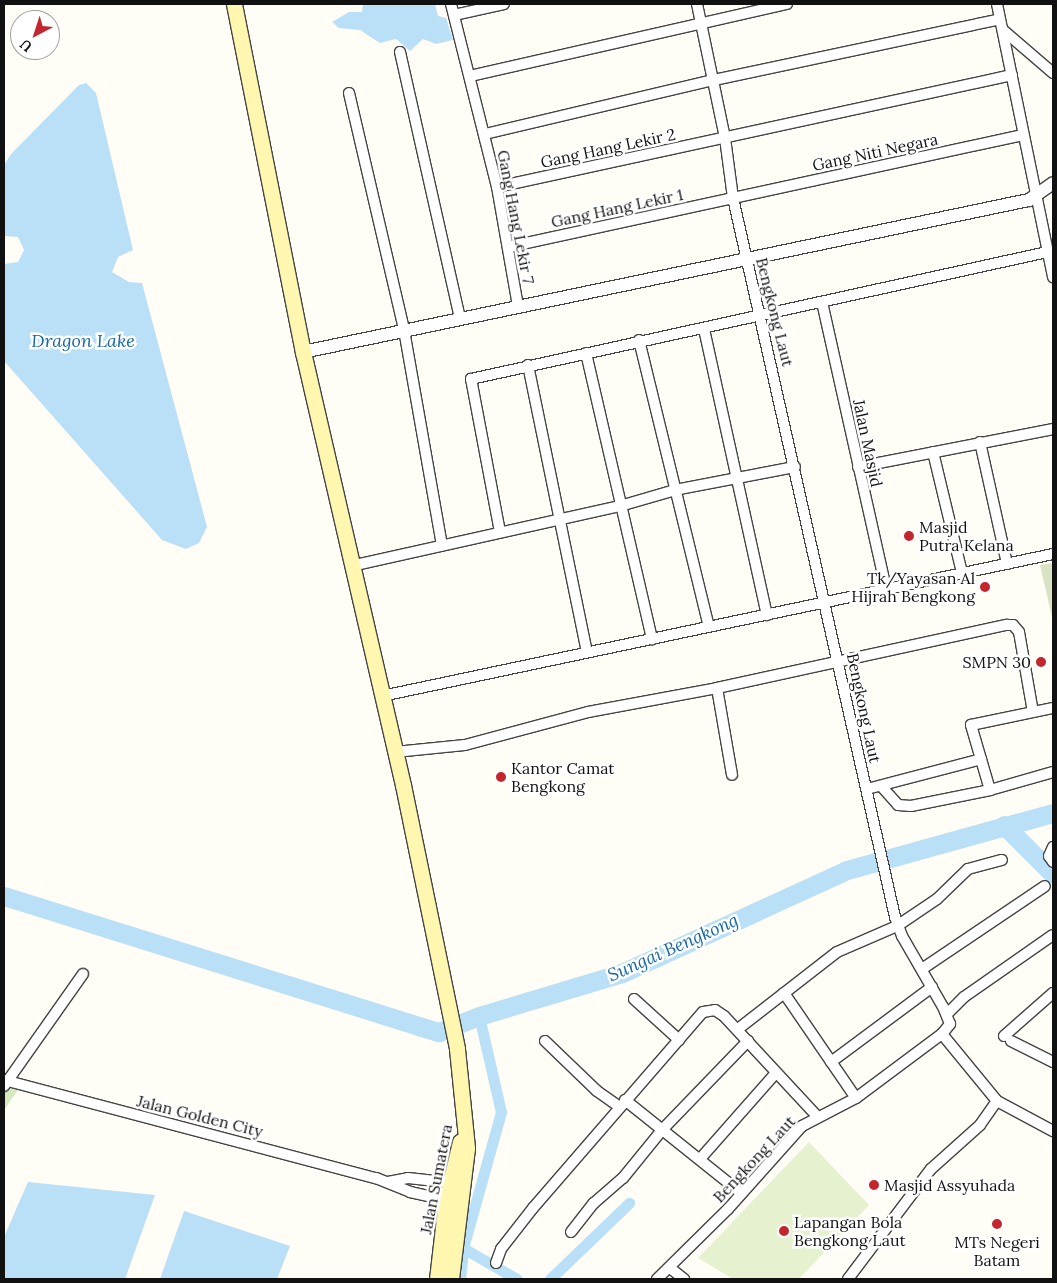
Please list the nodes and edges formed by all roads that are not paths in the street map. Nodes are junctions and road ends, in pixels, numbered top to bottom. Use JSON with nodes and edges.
{"nodes":[{"id":1,"x":234,"y":4,"type":"edge"},
{"id":2,"x":451,"y":4,"type":"edge"},
{"id":3,"x":504,"y":4,"type":"edge"},
{"id":4,"x":697,"y":4,"type":"edge"},
{"id":5,"x":787,"y":4,"type":"edge"},
{"id":6,"x":997,"y":4,"type":"edge"},
{"id":7,"x":454,"y":15,"type":"junction"},
{"id":8,"x":1000,"y":19,"type":"junction"},
{"id":9,"x":700,"y":22,"type":"junction"},
{"id":10,"x":1003,"y":30,"type":"junction"},
{"id":11,"x":400,"y":52,"type":"dead end"},
{"id":12,"x":1053,"y":73,"type":"edge"},
{"id":13,"x":1012,"y":75,"type":"junction"},
{"id":14,"x":470,"y":76,"type":"junction"},
{"id":15,"x":714,"y":80,"type":"junction"},
{"id":16,"x":349,"y":93,"type":"dead end"},
{"id":17,"x":485,"y":134,"type":"junction"},
{"id":18,"x":1024,"y":135,"type":"junction"},
{"id":19,"x":725,"y":138,"type":"junction"},
{"id":20,"x":1053,"y":183,"type":"edge"},
{"id":21,"x":497,"y":187,"type":"junction"},
{"id":22,"x":1038,"y":196,"type":"junction"},
{"id":23,"x":733,"y":198,"type":"junction"},
{"id":24,"x":508,"y":247,"type":"junction"},
{"id":25,"x":1048,"y":252,"type":"junction"},
{"id":26,"x":746,"y":257,"type":"junction"},
{"id":27,"x":1053,"y":277,"type":"edge"},
{"id":28,"x":822,"y":302,"type":"junction"},
{"id":29,"x":518,"y":306,"type":"junction"},
{"id":30,"x":762,"y":316,"type":"junction"},
{"id":31,"x":460,"y":318,"type":"junction"},
{"id":32,"x":704,"y":329,"type":"junction"},
{"id":33,"x":404,"y":330,"type":"junction"},
{"id":34,"x":639,"y":340,"type":"junction"},
{"id":35,"x":303,"y":352,"type":"junction"},
{"id":36,"x":586,"y":353,"type":"junction"},
{"id":37,"x":528,"y":365,"type":"junction"},
{"id":38,"x":1053,"y":429,"type":"edge"},
{"id":39,"x":980,"y":442,"type":"junction"},
{"id":40,"x":933,"y":452,"type":"junction"},
{"id":41,"x":795,"y":467,"type":"junction"},
{"id":42,"x":858,"y":467,"type":"junction"},
{"id":43,"x":734,"y":478,"type":"junction"},
{"id":44,"x":675,"y":490,"type":"junction"},
{"id":45,"x":620,"y":506,"type":"junction"},
{"id":46,"x":561,"y":519,"type":"junction"},
{"id":47,"x":500,"y":532,"type":"junction"},
{"id":48,"x":442,"y":546,"type":"junction"},
{"id":49,"x":1053,"y":554,"type":"edge"},
{"id":50,"x":1007,"y":564,"type":"junction"},
{"id":51,"x":351,"y":566,"type":"junction"},
{"id":52,"x":962,"y":573,"type":"junction"},
{"id":53,"x":886,"y":589,"type":"junction"},
{"id":54,"x":825,"y":603,"type":"junction"},
{"id":55,"x":767,"y":615,"type":"junction"},
{"id":56,"x":709,"y":627,"type":"junction"},
{"id":57,"x":652,"y":640,"type":"junction"},
{"id":58,"x":587,"y":652,"type":"junction"},
{"id":59,"x":839,"y":662,"type":"junction"},
{"id":60,"x":717,"y":688,"type":"junction"},
{"id":61,"x":382,"y":696,"type":"junction"},
{"id":62,"x":1053,"y":708,"type":"edge"},
{"id":63,"x":1033,"y":712,"type":"junction"},
{"id":64,"x":395,"y":752,"type":"junction"},
{"id":65,"x":981,"y":759,"type":"junction"},
{"id":66,"x":1053,"y":772,"type":"edge"},
{"id":67,"x":732,"y":775,"type":"dead end"},
{"id":68,"x":882,"y":788,"type":"junction"},
{"id":69,"x":867,"y":789,"type":"junction"},
{"id":70,"x":990,"y":790,"type":"junction"},
{"id":71,"x":1053,"y":847,"type":"edge"},
{"id":72,"x":1002,"y":860,"type":"dead end"},
{"id":73,"x":1053,"y":862,"type":"edge"},
{"id":74,"x":1045,"y":886,"type":"dead end"},
{"id":75,"x":897,"y":926,"type":"junction"},
{"id":76,"x":1053,"y":936,"type":"edge"},
{"id":77,"x":922,"y":969,"type":"junction"},
{"id":78,"x":83,"y":974,"type":"dead end"},
{"id":79,"x":932,"y":987,"type":"junction"},
{"id":80,"x":784,"y":993,"type":"junction"},
{"id":81,"x":1053,"y":993,"type":"edge"},
{"id":82,"x":634,"y":999,"type":"dead end"},
{"id":83,"x":947,"y":1014,"type":"junction"},
{"id":84,"x":738,"y":1029,"type":"junction"},
{"id":85,"x":942,"y":1034,"type":"junction"},
{"id":86,"x":679,"y":1040,"type":"junction"},
{"id":87,"x":545,"y":1041,"type":"dead end"},
{"id":88,"x":748,"y":1041,"type":"junction"},
{"id":89,"x":831,"y":1062,"type":"junction"},
{"id":90,"x":1053,"y":1062,"type":"edge"},
{"id":91,"x":775,"y":1074,"type":"junction"},
{"id":92,"x":5,"y":1082,"type":"edge"},
{"id":93,"x":856,"y":1098,"type":"junction"},
{"id":94,"x":997,"y":1101,"type":"junction"},
{"id":95,"x":623,"y":1103,"type":"junction"},
{"id":96,"x":818,"y":1117,"type":"junction"},
{"id":97,"x":662,"y":1130,"type":"junction"},
{"id":98,"x":1053,"y":1130,"type":"edge"},
{"id":99,"x":700,"y":1160,"type":"junction"},
{"id":100,"x":388,"y":1182,"type":"junction"},
{"id":101,"x":458,"y":1183,"type":"junction"},
{"id":102,"x":742,"y":1193,"type":"junction"},
{"id":103,"x":446,"y":1201,"type":"junction"},
{"id":104,"x":462,"y":1202,"type":"junction"},
{"id":105,"x":571,"y":1232,"type":"dead end"},
{"id":106,"x":496,"y":1263,"type":"dead end"},
{"id":107,"x":670,"y":1268,"type":"junction"},
{"id":108,"x":437,"y":1279,"type":"edge"},
{"id":109,"x":450,"y":1279,"type":"edge"},
{"id":110,"x":657,"y":1279,"type":"edge"},
{"id":111,"x":684,"y":1279,"type":"edge"},
{"id":112,"x":848,"y":1279,"type":"edge"}],
"edges":[{"from":1,"to":35,"type":"main road","name":"Jalan Sumatera"},
{"from":2,"to":7,"type":"street","name":"Gang Hang Lekir 7"},
{"from":3,"to":7,"type":"street"},
{"from":4,"to":9,"type":"street","name":"Bengkong Laut"},
{"from":5,"to":9,"type":"street"},
{"from":6,"to":8,"type":"street"},
{"from":7,"to":14,"type":"street","name":"Gang Hang Lekir 7"},
{"from":8,"to":10,"type":"street"},
{"from":8,"to":15,"type":"street"},
{"from":9,"to":14,"type":"street"},
{"from":9,"to":15,"type":"street","name":"Bengkong Laut"},
{"from":10,"to":12,"type":"street"},
{"from":10,"to":13,"type":"street"},
{"from":11,"to":31,"type":"street"},
{"from":13,"to":18,"type":"street"},
{"from":13,"to":19,"type":"street","name":"Gang Hang Lekir 2"},
{"from":14,"to":17,"type":"street","name":"Gang Hang Lekir 7"},
{"from":15,"to":17,"type":"street"},
{"from":15,"to":19,"type":"street","name":"Bengkong Laut"},
{"from":16,"to":33,"type":"street"},
{"from":17,"to":21,"type":"street","name":"Gang Hang Lekir 7"},
{"from":18,"to":22,"type":"street"},
{"from":18,"to":23,"type":"street","name":"Gang Niti Negara"},
{"from":19,"to":21,"type":"street","name":"Gang Hang Lekir 2"},
{"from":19,"to":23,"type":"street","name":"Bengkong Laut"},
{"from":20,"to":22,"type":"street"},
{"from":21,"to":24,"type":"street","name":"Gang Hang Lekir 7"},
{"from":22,"to":25,"type":"street"},
{"from":22,"to":26,"type":"street"},
{"from":23,"to":24,"type":"street","name":"Gang Hang Lekir 1"},
{"from":23,"to":26,"type":"street","name":"Bengkong Laut"},
{"from":24,"to":29,"type":"street","name":"Gang Hang Lekir 7"},
{"from":25,"to":27,"type":"street"},
{"from":25,"to":28,"type":"street"},
{"from":26,"to":29,"type":"street"},
{"from":26,"to":30,"type":"street","name":"Bengkong Laut"},
{"from":28,"to":30,"type":"street"},
{"from":28,"to":42,"type":"street","name":"Jalan Masjid"},
{"from":29,"to":31,"type":"street"},
{"from":30,"to":32,"type":"street"},
{"from":30,"to":41,"type":"street","name":"Bengkong Laut"},
{"from":31,"to":33,"type":"street"},
{"from":32,"to":34,"type":"street"},
{"from":32,"to":43,"type":"street"},
{"from":33,"to":35,"type":"street"},
{"from":33,"to":48,"type":"street"},
{"from":34,"to":36,"type":"street"},
{"from":34,"to":44,"type":"street"},
{"from":35,"to":51,"type":"main road","name":"Jalan Sumatera"},
{"from":36,"to":37,"type":"street"},
{"from":36,"to":45,"type":"street"},
{"from":37,"to":46,"type":"street"},
{"from":37,"to":47,"type":"street"},
{"from":38,"to":39,"type":"street"},
{"from":39,"to":40,"type":"street"},
{"from":39,"to":50,"type":"street"},
{"from":40,"to":42,"type":"street"},
{"from":40,"to":52,"type":"street"},
{"from":41,"to":43,"type":"street"},
{"from":41,"to":54,"type":"street","name":"Bengkong Laut"},
{"from":42,"to":53,"type":"street","name":"Jalan Masjid"},
{"from":43,"to":44,"type":"street"},
{"from":43,"to":55,"type":"street"},
{"from":44,"to":45,"type":"street"},
{"from":44,"to":56,"type":"street"},
{"from":45,"to":46,"type":"street"},
{"from":45,"to":57,"type":"street"},
{"from":46,"to":47,"type":"street"},
{"from":46,"to":58,"type":"street"},
{"from":47,"to":48,"type":"street"},
{"from":48,"to":51,"type":"street"},
{"from":49,"to":50,"type":"street"},
{"from":50,"to":52,"type":"street"},
{"from":51,"to":61,"type":"main road","name":"Jalan Sumatera"},
{"from":52,"to":53,"type":"street"},
{"from":53,"to":54,"type":"street"},
{"from":54,"to":55,"type":"street"},
{"from":54,"to":59,"type":"street","name":"Bengkong Laut"},
{"from":55,"to":56,"type":"street"},
{"from":56,"to":57,"type":"street"},
{"from":57,"to":58,"type":"street"},
{"from":58,"to":61,"type":"street"},
{"from":59,"to":60,"type":"street"},
{"from":59,"to":63,"type":"street"},
{"from":59,"to":69,"type":"street","name":"Bengkong Laut"},
{"from":60,"to":64,"type":"street"},
{"from":60,"to":67,"type":"street"},
{"from":61,"to":64,"type":"main road","name":"Jalan Sumatera"},
{"from":62,"to":63,"type":"street"},
{"from":63,"to":65,"type":"street"},
{"from":64,"to":101,"type":"main road","name":"Jalan Sumatera"},
{"from":65,"to":68,"type":"street"},
{"from":65,"to":70,"type":"street"},
{"from":66,"to":70,"type":"street"},
{"from":68,"to":69,"type":"street"},
{"from":68,"to":70,"type":"street"},
{"from":69,"to":75,"type":"street","name":"Bengkong Laut"},
{"from":71,"to":73,"type":"street"},
{"from":72,"to":75,"type":"street"},
{"from":74,"to":77,"type":"street"},
{"from":75,"to":77,"type":"street","name":"Bengkong Laut"},
{"from":75,"to":80,"type":"street"},
{"from":76,"to":83,"type":"street"},
{"from":77,"to":79,"type":"street","name":"Bengkong Laut"},
{"from":78,"to":92,"type":"street"},
{"from":79,"to":83,"type":"street","name":"Bengkong Laut"},
{"from":79,"to":89,"type":"street"},
{"from":80,"to":84,"type":"street"},
{"from":80,"to":89,"type":"street"},
{"from":81,"to":90,"type":"street"},
{"from":82,"to":86,"type":"street"},
{"from":83,"to":85,"type":"street"},
{"from":84,"to":86,"type":"street"},
{"from":84,"to":88,"type":"street"},
{"from":85,"to":93,"type":"street","name":"Bengkong Laut"},
{"from":85,"to":94,"type":"street"},
{"from":86,"to":95,"type":"street"},
{"from":87,"to":95,"type":"street"},
{"from":88,"to":91,"type":"street"},
{"from":88,"to":97,"type":"street"},
{"from":89,"to":93,"type":"street"},
{"from":91,"to":96,"type":"street"},
{"from":91,"to":99,"type":"street"},
{"from":92,"to":100,"type":"street","name":"Jalan Golden City"},
{"from":93,"to":96,"type":"street","name":"Bengkong Laut"},
{"from":94,"to":98,"type":"street"},
{"from":94,"to":112,"type":"street"},
{"from":95,"to":97,"type":"street"},
{"from":95,"to":106,"type":"street"},
{"from":96,"to":102,"type":"street","name":"Bengkong Laut"},
{"from":97,"to":99,"type":"street"},
{"from":97,"to":105,"type":"street"},
{"from":99,"to":102,"type":"street"},
{"from":100,"to":101,"type":"street","name":"Jalan Golden City"},
{"from":100,"to":103,"type":"street","name":"Jalan Golden City"},
{"from":101,"to":103,"type":"main road","name":"Jalan Sumatera"},
{"from":101,"to":104,"type":"main road","name":"Jalan Sumatera"},
{"from":102,"to":107,"type":"street","name":"Bengkong Laut"},
{"from":103,"to":104,"type":"street","name":"Jalan Golden City"},
{"from":103,"to":108,"type":"main road","name":"Jalan Sumatera"},
{"from":104,"to":109,"type":"main road","name":"Jalan Sumatera"},
{"from":107,"to":110,"type":"street","name":"Bengkong Laut"},
{"from":107,"to":111,"type":"street"}]}
